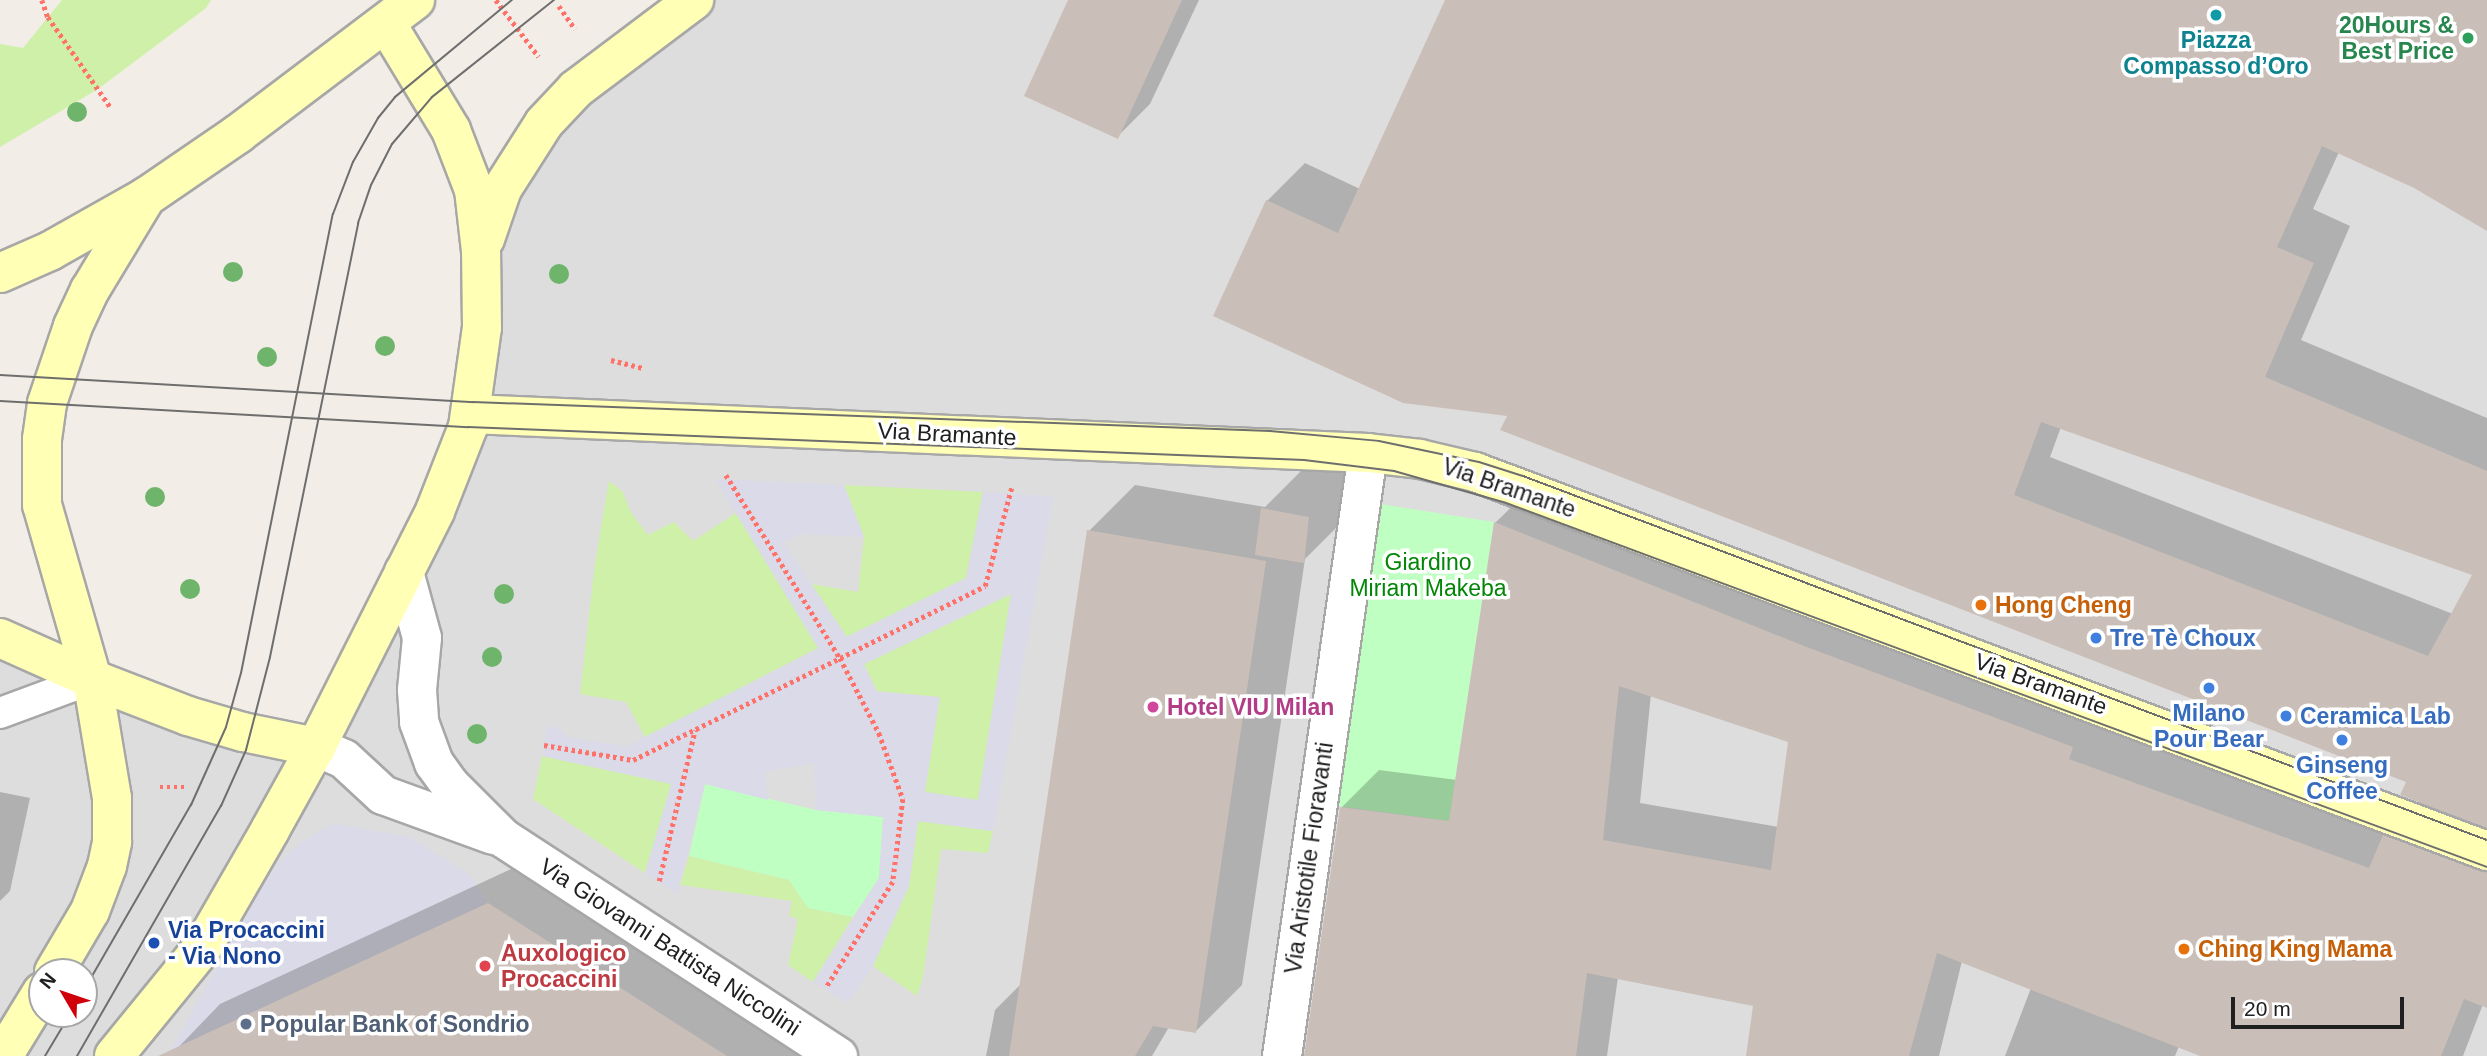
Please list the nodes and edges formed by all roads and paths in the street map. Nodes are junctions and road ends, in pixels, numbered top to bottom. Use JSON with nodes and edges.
{"nodes":[{"id":1,"x":42,"y":0,"type":"edge"},
{"id":2,"x":694,"y":0,"type":"edge"},
{"id":3,"x":559,"y":6,"type":"dead end"},
{"id":4,"x":394,"y":8,"type":"edge"},
{"id":5,"x":578,"y":32,"type":"dead end"},
{"id":6,"x":111,"y":108,"type":"dead end"},
{"id":7,"x":146,"y":197,"type":"junction"},
{"id":8,"x":481,"y":251,"type":"junction"},
{"id":9,"x":0,"y":273,"type":"edge"},
{"id":10,"x":471,"y":414,"type":"junction"},
{"id":11,"x":1368,"y":453,"type":"junction"},
{"id":12,"x":720,"y":465,"type":"dead end"},
{"id":13,"x":1013,"y":483,"type":"dead end"},
{"id":14,"x":404,"y":572,"type":"junction"},
{"id":15,"x":0,"y":638,"type":"edge"},
{"id":16,"x":840,"y":658,"type":"junction"},
{"id":17,"x":92,"y":679,"type":"junction"},
{"id":18,"x":0,"y":713,"type":"edge"},
{"id":19,"x":695,"y":730,"type":"junction"},
{"id":20,"x":544,"y":745,"type":"dead end"},
{"id":21,"x":316,"y":747,"type":"junction"},
{"id":22,"x":503,"y":838,"type":"junction"},
{"id":23,"x":2487,"y":851,"type":"edge"},
{"id":24,"x":659,"y":882,"type":"dead end"},
{"id":25,"x":63,"y":958,"type":"edge"},
{"id":26,"x":825,"y":989,"type":"dead end"},
{"id":27,"x":28,"y":1015,"type":"edge"},
{"id":28,"x":3,"y":1056,"type":"edge"},
{"id":29,"x":114,"y":1056,"type":"edge"},
{"id":30,"x":838,"y":1056,"type":"edge"},
{"id":31,"x":1282,"y":1056,"type":"edge"}],
"edges":[{"from":1,"to":6,"type":"path"},
{"from":2,"to":8,"type":"street"},
{"from":3,"to":5,"type":"path"},
{"from":4,"to":7,"type":"street"},
{"from":4,"to":8,"type":"street"},
{"from":7,"to":9,"type":"street"},
{"from":7,"to":17,"type":"street"},
{"from":8,"to":10,"type":"street"},
{"from":10,"to":11,"type":"street","name":"Via Bramante"},
{"from":10,"to":14,"type":"street"},
{"from":11,"to":23,"type":"street","name":"Via Bramante"},
{"from":11,"to":31,"type":"street","name":"Via Aristotile Fioravanti"},
{"from":12,"to":16,"type":"path"},
{"from":13,"to":16,"type":"path"},
{"from":14,"to":21,"type":"street"},
{"from":14,"to":22,"type":"street"},
{"from":15,"to":17,"type":"street"},
{"from":16,"to":19,"type":"path"},
{"from":16,"to":26,"type":"path"},
{"from":17,"to":18,"type":"lane"},
{"from":17,"to":21,"type":"street"},
{"from":17,"to":25,"type":"street"},
{"from":19,"to":20,"type":"path"},
{"from":19,"to":24,"type":"path"},
{"from":21,"to":22,"type":"street"},
{"from":21,"to":29,"type":"street"},
{"from":22,"to":30,"type":"street","name":"Via Giovanni Battista Niccolini"},
{"from":27,"to":28,"type":"street"}]}
